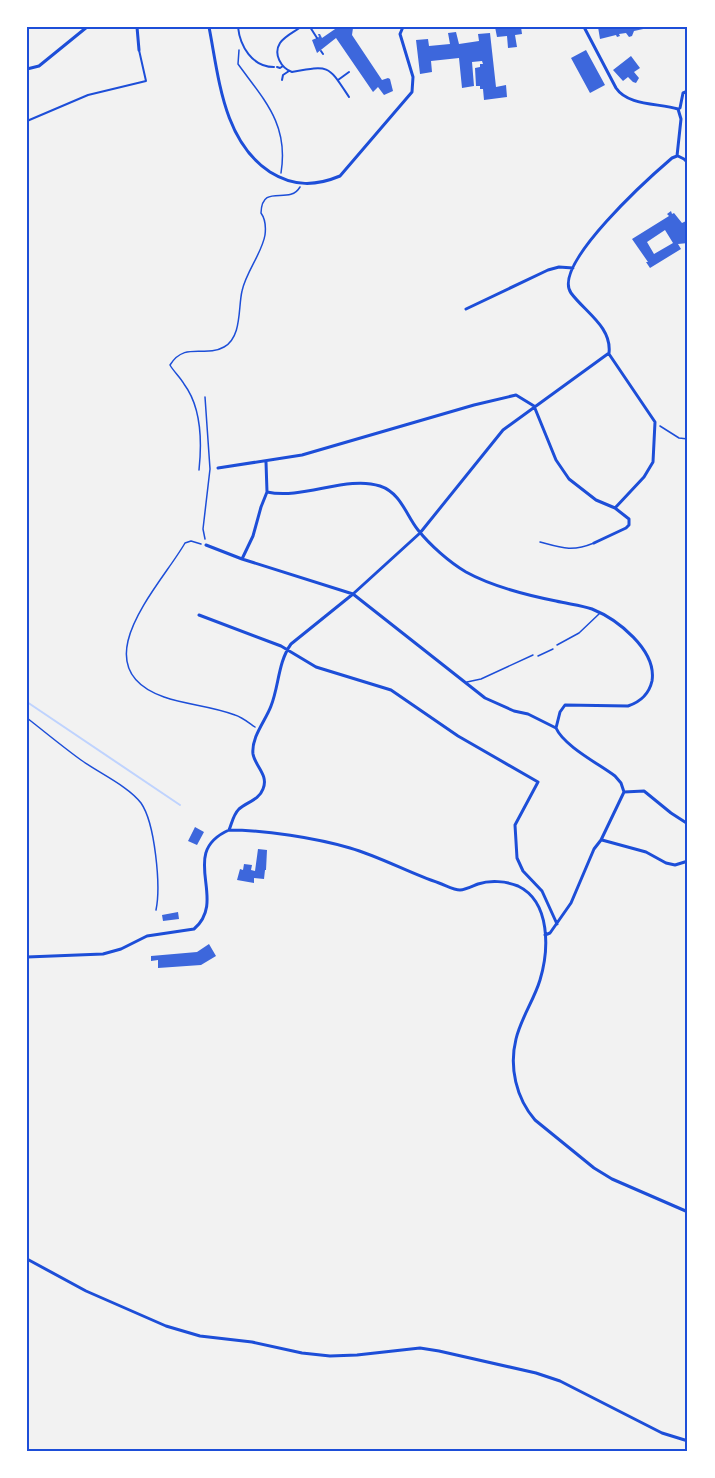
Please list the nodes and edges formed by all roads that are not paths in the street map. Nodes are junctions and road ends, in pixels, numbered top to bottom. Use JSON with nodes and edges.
{"nodes":[{"id":1,"x":87,"y":27,"type":"edge"},
{"id":2,"x":137,"y":27,"type":"edge"},
{"id":3,"x":209,"y":27,"type":"edge"},
{"id":4,"x":238,"y":27,"type":"edge"},
{"id":5,"x":301,"y":27,"type":"edge"},
{"id":6,"x":316,"y":27,"type":"edge"},
{"id":7,"x":403,"y":27,"type":"edge"},
{"id":8,"x":584,"y":27,"type":"edge"},
{"id":9,"x":311,"y":28,"type":"edge"},
{"id":10,"x":316,"y":38,"type":"dead end"},
{"id":11,"x":139,"y":50,"type":"joint"},
{"id":12,"x":321,"y":51,"type":"dead end"},
{"id":13,"x":323,"y":54,"type":"dead end"},
{"id":14,"x":283,"y":66,"type":"junction"},
{"id":15,"x":27,"y":69,"type":"edge"},
{"id":16,"x":289,"y":71,"type":"junction"},
{"id":17,"x":350,"y":72,"type":"dead end"},
{"id":18,"x":282,"y":80,"type":"dead end"},
{"id":19,"x":338,"y":80,"type":"junction"},
{"id":20,"x":688,"y":91,"type":"edge"},
{"id":21,"x":349,"y":97,"type":"dead end"},
{"id":22,"x":678,"y":109,"type":"junction"},
{"id":23,"x":27,"y":121,"type":"edge"},
{"id":24,"x":677,"y":156,"type":"junction"},
{"id":25,"x":688,"y":163,"type":"edge"},
{"id":26,"x":573,"y":268,"type":"junction"},
{"id":27,"x":466,"y":309,"type":"dead end"},
{"id":28,"x":609,"y":354,"type":"junction"},
{"id":29,"x":534,"y":406,"type":"junction"},
{"id":30,"x":266,"y":462,"type":"junction"},
{"id":31,"x":218,"y":468,"type":"dead end"},
{"id":32,"x":267,"y":492,"type":"junction"},
{"id":33,"x":615,"y":508,"type":"junction"},
{"id":34,"x":420,"y":533,"type":"junction"},
{"id":35,"x":540,"y":542,"type":"dead end"},
{"id":36,"x":594,"y":543,"type":"joint"},
{"id":37,"x":206,"y":545,"type":"road end"},
{"id":38,"x":242,"y":559,"type":"junction"},
{"id":39,"x":353,"y":594,"type":"junction"},
{"id":40,"x":600,"y":613,"type":"junction"},
{"id":41,"x":199,"y":615,"type":"dead end"},
{"id":42,"x":557,"y":645,"type":"road end"},
{"id":43,"x":286,"y":650,"type":"junction"},
{"id":44,"x":533,"y":655,"type":"road end"},
{"id":45,"x":464,"y":683,"type":"junction"},
{"id":46,"x":556,"y":728,"type":"junction"},
{"id":47,"x":624,"y":792,"type":"junction"},
{"id":48,"x":688,"y":824,"type":"edge"},
{"id":49,"x":229,"y":830,"type":"junction"},
{"id":50,"x":601,"y":840,"type":"junction"},
{"id":51,"x":688,"y":861,"type":"edge"},
{"id":52,"x":557,"y":924,"type":"junction"},
{"id":53,"x":545,"y":935,"type":"junction"},
{"id":54,"x":27,"y":957,"type":"edge"},
{"id":55,"x":688,"y":1212,"type":"edge"},
{"id":56,"x":27,"y":1259,"type":"edge"},
{"id":57,"x":688,"y":1441,"type":"edge"}],
"edges":[{"from":1,"to":15,"type":"street"},
{"from":2,"to":11,"type":"street"},
{"from":3,"to":7,"type":"street"},
{"from":4,"to":14,"type":"street"},
{"from":5,"to":14,"type":"street"},
{"from":6,"to":9,"type":"street"},
{"from":8,"to":22,"type":"street"},
{"from":9,"to":10,"type":"street"},
{"from":11,"to":23,"type":"street"},
{"from":12,"to":13,"type":"street"},
{"from":14,"to":16,"type":"street"},
{"from":16,"to":18,"type":"street"},
{"from":16,"to":19,"type":"street"},
{"from":17,"to":19,"type":"street"},
{"from":19,"to":21,"type":"street"},
{"from":20,"to":22,"type":"street"},
{"from":22,"to":24,"type":"street"},
{"from":24,"to":25,"type":"street"},
{"from":24,"to":26,"type":"street"},
{"from":26,"to":27,"type":"street"},
{"from":26,"to":28,"type":"street"},
{"from":28,"to":29,"type":"street"},
{"from":28,"to":33,"type":"street"},
{"from":29,"to":30,"type":"street"},
{"from":29,"to":33,"type":"street"},
{"from":29,"to":34,"type":"street"},
{"from":30,"to":31,"type":"street"},
{"from":30,"to":32,"type":"street"},
{"from":32,"to":34,"type":"street"},
{"from":32,"to":38,"type":"street"},
{"from":33,"to":36,"type":"street"},
{"from":34,"to":39,"type":"street"},
{"from":34,"to":40,"type":"street"},
{"from":35,"to":36,"type":"lane"},
{"from":37,"to":38,"type":"street"},
{"from":38,"to":39,"type":"street"},
{"from":39,"to":43,"type":"street"},
{"from":39,"to":45,"type":"street"},
{"from":40,"to":42,"type":"lane"},
{"from":40,"to":46,"type":"street"},
{"from":41,"to":43,"type":"street"},
{"from":43,"to":49,"type":"street"},
{"from":43,"to":52,"type":"street"},
{"from":44,"to":45,"type":"lane"},
{"from":45,"to":46,"type":"street"},
{"from":46,"to":47,"type":"street"},
{"from":47,"to":48,"type":"street"},
{"from":47,"to":50,"type":"street"},
{"from":49,"to":53,"type":"street"},
{"from":49,"to":54,"type":"street"},
{"from":50,"to":51,"type":"street"},
{"from":50,"to":52,"type":"street"},
{"from":52,"to":53,"type":"street"},
{"from":53,"to":55,"type":"street"},
{"from":56,"to":57,"type":"street"}]}
